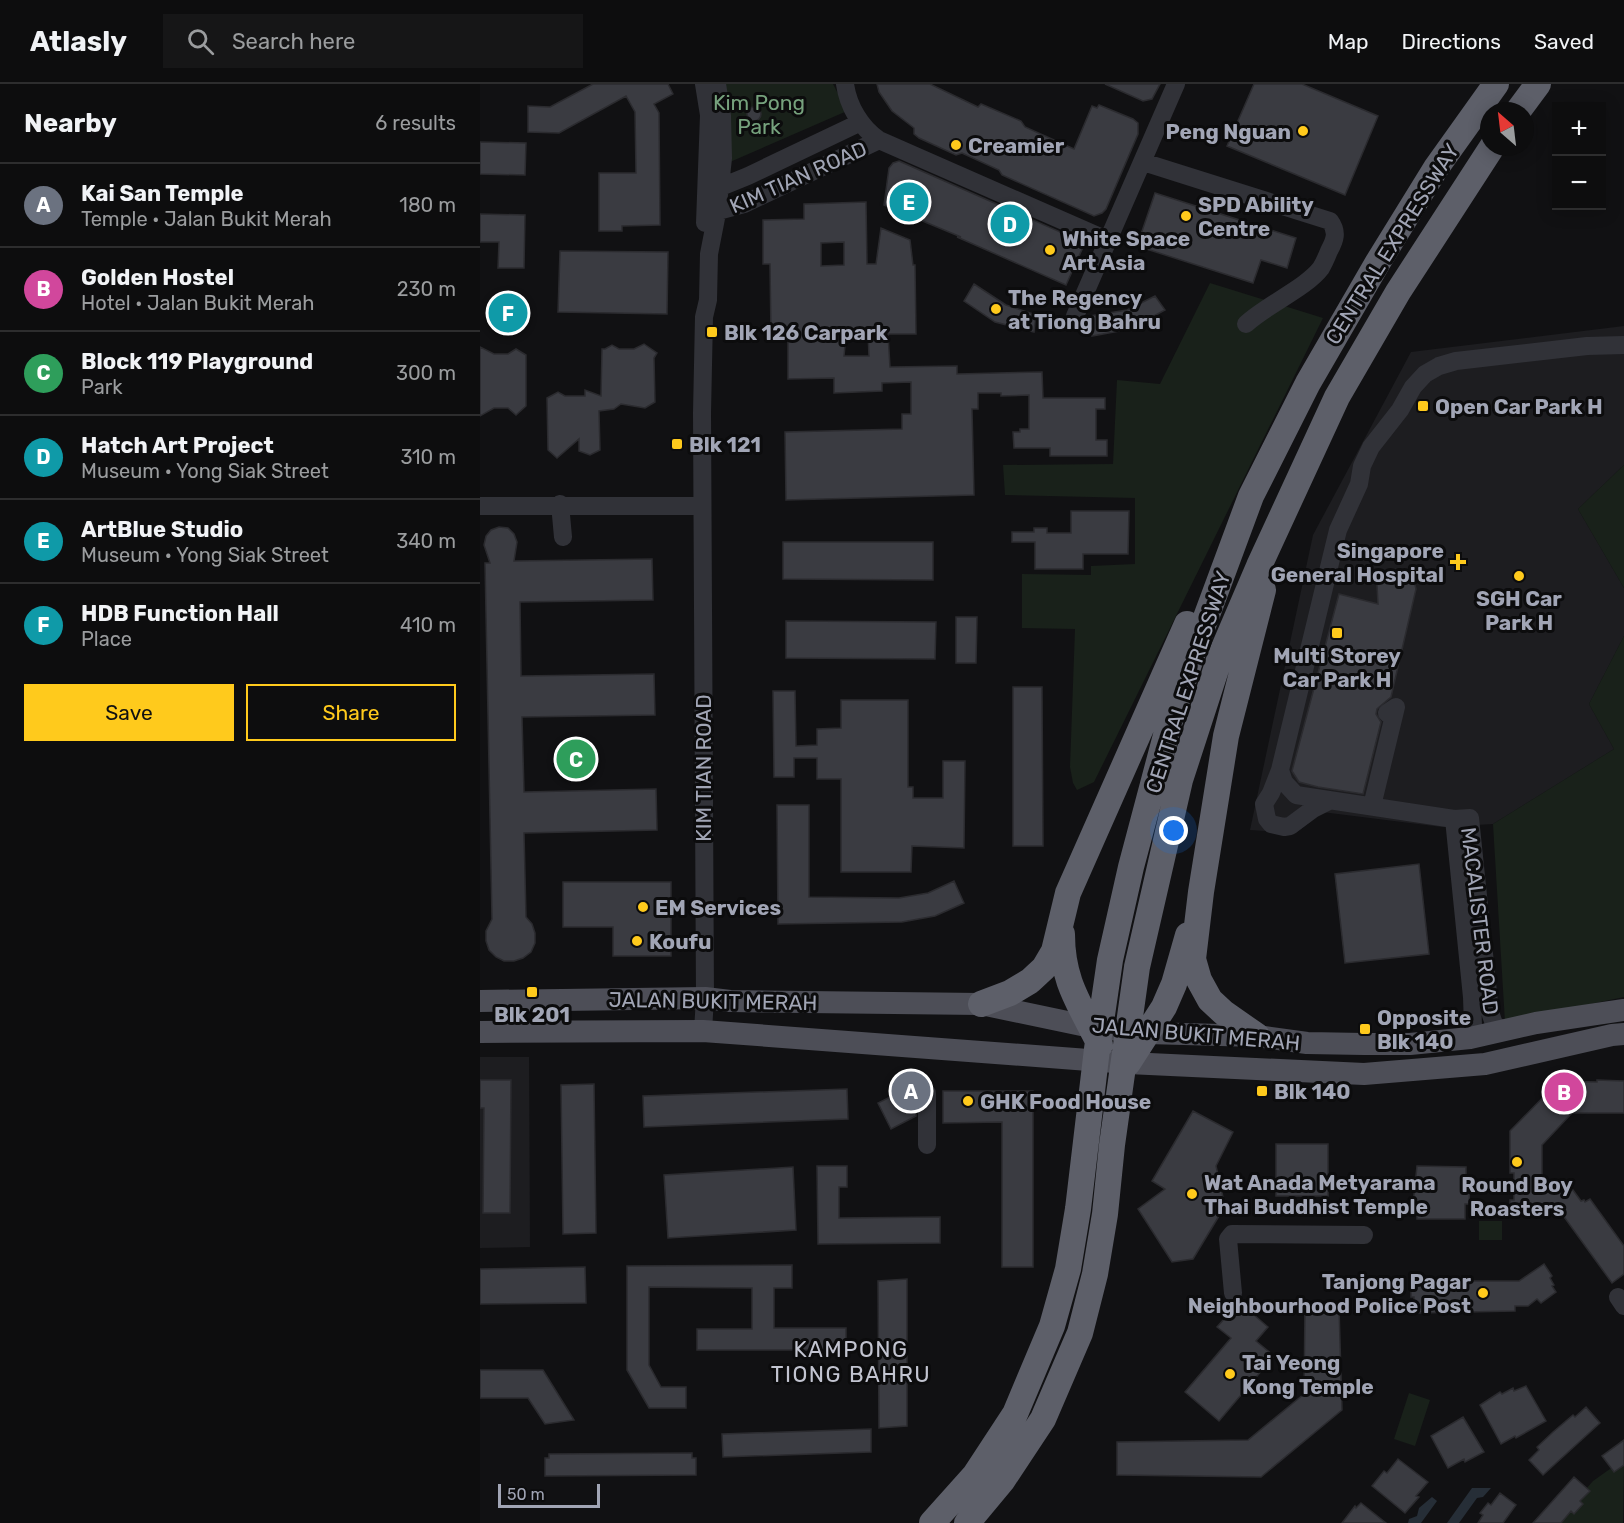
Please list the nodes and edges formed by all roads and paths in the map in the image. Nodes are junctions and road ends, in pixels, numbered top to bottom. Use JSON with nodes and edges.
{"nodes":[{"id":1,"x":704,"y":84,"type":"edge"},
{"id":2,"x":717,"y":84,"type":"edge"},
{"id":3,"x":845,"y":84,"type":"edge"},
{"id":4,"x":1176,"y":84,"type":"edge"},
{"id":5,"x":1496,"y":84,"type":"edge"},
{"id":6,"x":1538,"y":84,"type":"edge"},
{"id":7,"x":1525,"y":102,"type":"edge"},
{"id":8,"x":859,"y":123,"type":"junction"},
{"id":9,"x":879,"y":140,"type":"junction"},
{"id":10,"x":1486,"y":156,"type":"edge"},
{"id":11,"x":723,"y":158,"type":"junction"},
{"id":12,"x":1143,"y":162,"type":"junction"},
{"id":13,"x":748,"y":176,"type":"junction"},
{"id":14,"x":714,"y":190,"type":"junction"},
{"id":15,"x":712,"y":214,"type":"junction"},
{"id":16,"x":1107,"y":240,"type":"junction"},
{"id":17,"x":1076,"y":316,"type":"dead end"},
{"id":18,"x":1246,"y":324,"type":"dead end"},
{"id":19,"x":1624,"y":345,"type":"edge"},
{"id":20,"x":1251,"y":496,"type":"junction"},
{"id":21,"x":560,"y":504,"type":"junction"},
{"id":22,"x":480,"y":506,"type":"edge"},
{"id":23,"x":701,"y":506,"type":"junction"},
{"id":24,"x":562,"y":537,"type":"dead end"},
{"id":25,"x":1259,"y":566,"type":"junction"},
{"id":26,"x":1387,"y":713,"type":"dead end"},
{"id":27,"x":1280,"y":770,"type":"junction"},
{"id":28,"x":1271,"y":793,"type":"junction"},
{"id":29,"x":1293,"y":793,"type":"junction"},
{"id":30,"x":1329,"y":801,"type":"junction"},
{"id":31,"x":1372,"y":806,"type":"junction"},
{"id":32,"x":1462,"y":818,"type":"junction"},
{"id":33,"x":1298,"y":819,"type":"junction"},
{"id":34,"x":1201,"y":892,"type":"junction"},
{"id":35,"x":1062,"y":922,"type":"junction"},
{"id":36,"x":705,"y":998,"type":"junction"},
{"id":37,"x":480,"y":1001,"type":"edge"},
{"id":38,"x":981,"y":1004,"type":"junction"},
{"id":39,"x":1624,"y":1010,"type":"edge"},
{"id":40,"x":1091,"y":1027,"type":"junction"},
{"id":41,"x":703,"y":1031,"type":"junction"},
{"id":42,"x":480,"y":1032,"type":"edge"},
{"id":43,"x":1504,"y":1032,"type":"junction"},
{"id":44,"x":1147,"y":1034,"type":"junction"},
{"id":45,"x":1624,"y":1034,"type":"edge"},
{"id":46,"x":1257,"y":1036,"type":"junction"},
{"id":47,"x":1470,"y":1038,"type":"junction"},
{"id":48,"x":1118,"y":1062,"type":"junction"},
{"id":49,"x":927,"y":1093,"type":"dead end"},
{"id":50,"x":927,"y":1145,"type":"dead end"},
{"id":51,"x":1364,"y":1235,"type":"dead end"},
{"id":52,"x":1233,"y":1293,"type":"dead end"},
{"id":53,"x":932,"y":1523,"type":"edge"},
{"id":54,"x":967,"y":1523,"type":"edge"}],
"edges":[{"from":1,"to":14,"type":"street","name":"KIM TIAN ROAD"},
{"from":2,"to":11,"type":"street","name":"KIM TIAN ROAD"},
{"from":3,"to":8,"type":"street"},
{"from":4,"to":12,"type":"street"},
{"from":5,"to":20,"type":"highway","name":"CENTRAL EXPRESSWAY"},
{"from":6,"to":7,"type":"highway"},
{"from":8,"to":9,"type":"street"},
{"from":8,"to":13,"type":"street","name":"KIM TIAN ROAD"},
{"from":9,"to":15,"type":"street","name":"KIM TIAN ROAD"},
{"from":9,"to":16,"type":"street"},
{"from":10,"to":25,"type":"highway","name":"CENTRAL EXPRESSWAY"},
{"from":11,"to":13,"type":"street"},
{"from":11,"to":14,"type":"street","name":"KIM TIAN ROAD"},
{"from":12,"to":16,"type":"street"},
{"from":12,"to":18,"type":"street"},
{"from":13,"to":14,"type":"street","name":"KIM TIAN ROAD"},
{"from":14,"to":15,"type":"street","name":"KIM TIAN ROAD"},
{"from":15,"to":23,"type":"street","name":"KIM TIAN ROAD"},
{"from":16,"to":17,"type":"street"},
{"from":19,"to":27,"type":"street"},
{"from":20,"to":35,"type":"highway"},
{"from":20,"to":53,"type":"highway","name":"CENTRAL EXPRESSWAY"},
{"from":21,"to":22,"type":"street"},
{"from":21,"to":23,"type":"street"},
{"from":21,"to":24,"type":"street"},
{"from":23,"to":36,"type":"street","name":"KIM TIAN ROAD"},
{"from":25,"to":34,"type":"highway"},
{"from":25,"to":54,"type":"highway","name":"CENTRAL EXPRESSWAY"},
{"from":26,"to":31,"type":"street"},
{"from":27,"to":28,"type":"street"},
{"from":27,"to":29,"type":"street"},
{"from":28,"to":29,"type":"street","name":"MACALISTER ROAD"},
{"from":28,"to":33,"type":"street"},
{"from":29,"to":30,"type":"street","name":"MACALISTER ROAD"},
{"from":29,"to":33,"type":"street"},
{"from":30,"to":31,"type":"street","name":"MACALISTER ROAD"},
{"from":30,"to":33,"type":"street"},
{"from":31,"to":32,"type":"street","name":"MACALISTER ROAD"},
{"from":32,"to":43,"type":"street","name":"MACALISTER ROAD"},
{"from":32,"to":47,"type":"street","name":"MACALISTER ROAD"},
{"from":34,"to":44,"type":"highway"},
{"from":34,"to":46,"type":"highway"},
{"from":35,"to":38,"type":"highway"},
{"from":35,"to":40,"type":"highway"},
{"from":36,"to":37,"type":"main road","name":"JALAN BUKIT MERAH"},
{"from":36,"to":38,"type":"main road","name":"JALAN BUKIT MERAH"},
{"from":36,"to":41,"type":"street","name":"KIM TIAN ROAD"},
{"from":38,"to":40,"type":"main road","name":"JALAN BUKIT MERAH"},
{"from":39,"to":43,"type":"main road","name":"JALAN BUKIT MERAH"},
{"from":40,"to":44,"type":"main road","name":"JALAN BUKIT MERAH"},
{"from":40,"to":48,"type":"highway"},
{"from":41,"to":42,"type":"main road","name":"JALAN BUKIT MERAH"},
{"from":41,"to":48,"type":"main road","name":"JALAN BUKIT MERAH"},
{"from":43,"to":47,"type":"main road","name":"JALAN BUKIT MERAH"},
{"from":44,"to":46,"type":"main road","name":"JALAN BUKIT MERAH"},
{"from":44,"to":48,"type":"highway"},
{"from":45,"to":48,"type":"main road","name":"JALAN BUKIT MERAH"},
{"from":46,"to":47,"type":"main road","name":"JALAN BUKIT MERAH"},
{"from":49,"to":50,"type":"street"},
{"from":51,"to":52,"type":"street"}]}
